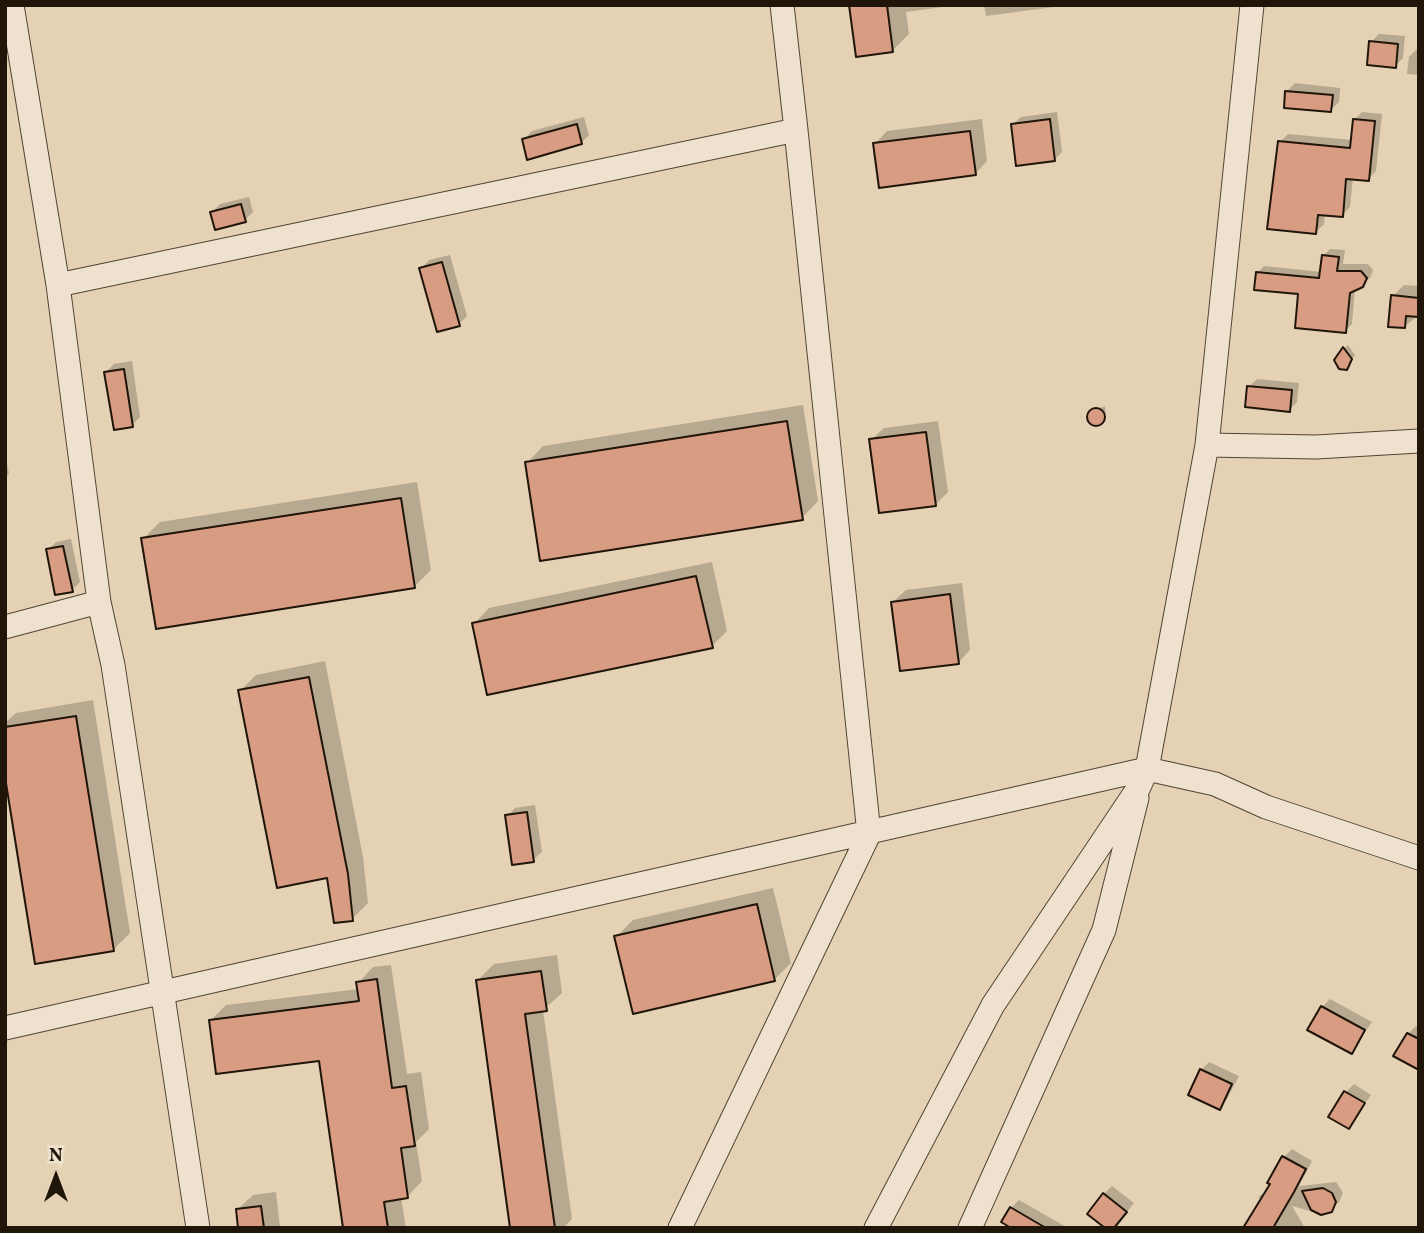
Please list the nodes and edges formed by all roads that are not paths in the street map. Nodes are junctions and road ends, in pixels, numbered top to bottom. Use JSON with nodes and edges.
{"nodes":[{"id":1,"x":12,"y":5,"type":"edge"},
{"id":2,"x":782,"y":5,"type":"edge"},
{"id":3,"x":1252,"y":5,"type":"edge"},
{"id":4,"x":796,"y":130,"type":"junction"},
{"id":5,"x":58,"y":285,"type":"junction"},
{"id":6,"x":1419,"y":441,"type":"edge"},
{"id":7,"x":1207,"y":445,"type":"junction"},
{"id":8,"x":99,"y":602,"type":"junction"},
{"id":9,"x":5,"y":628,"type":"edge"},
{"id":10,"x":1143,"y":778,"type":"junction"},
{"id":11,"x":869,"y":834,"type":"junction"},
{"id":12,"x":1419,"y":858,"type":"edge"},
{"id":13,"x":164,"y":990,"type":"junction"},
{"id":14,"x":5,"y":1028,"type":"edge"},
{"id":15,"x":198,"y":1228,"type":"edge"},
{"id":16,"x":680,"y":1228,"type":"edge"},
{"id":17,"x":876,"y":1228,"type":"edge"},
{"id":18,"x":970,"y":1228,"type":"edge"}],
"edges":[{"from":1,"to":5,"type":"street"},
{"from":2,"to":4,"type":"street"},
{"from":3,"to":7,"type":"street"},
{"from":4,"to":5,"type":"street"},
{"from":4,"to":11,"type":"street"},
{"from":5,"to":8,"type":"street"},
{"from":6,"to":7,"type":"street"},
{"from":7,"to":10,"type":"street"},
{"from":8,"to":9,"type":"street"},
{"from":8,"to":13,"type":"street"},
{"from":10,"to":11,"type":"street"},
{"from":10,"to":12,"type":"street"},
{"from":10,"to":17,"type":"street"},
{"from":10,"to":18,"type":"street"},
{"from":11,"to":13,"type":"street"},
{"from":11,"to":16,"type":"street"},
{"from":13,"to":14,"type":"street"},
{"from":13,"to":15,"type":"street"}]}
